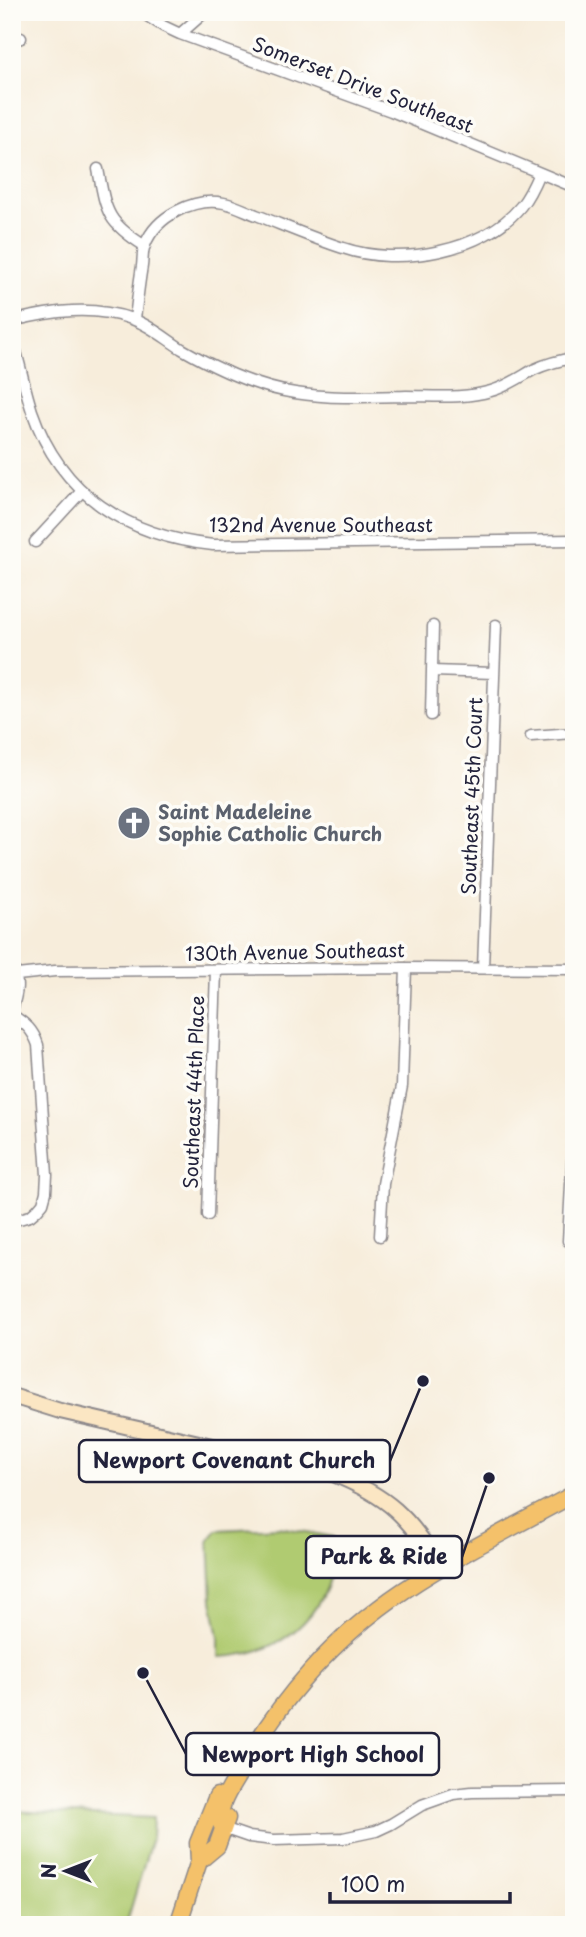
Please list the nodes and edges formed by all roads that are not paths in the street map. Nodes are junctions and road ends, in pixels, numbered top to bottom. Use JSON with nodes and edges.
{"nodes":[{"id":1,"x":141,"y":12,"type":"edge"},
{"id":2,"x":205,"y":12,"type":"edge"},
{"id":3,"x":180,"y":34,"type":"junction"},
{"id":4,"x":99,"y":169,"type":"dead end"},
{"id":5,"x":539,"y":173,"type":"junction"},
{"id":6,"x":574,"y":187,"type":"edge"},
{"id":7,"x":145,"y":246,"type":"junction"},
{"id":8,"x":135,"y":319,"type":"junction"},
{"id":9,"x":12,"y":321,"type":"edge"},
{"id":10,"x":12,"y":338,"type":"edge"},
{"id":11,"x":574,"y":358,"type":"edge"},
{"id":12,"x":82,"y":491,"type":"junction"},
{"id":13,"x":574,"y":540,"type":"edge"},
{"id":14,"x":35,"y":542,"type":"dead end"},
{"id":15,"x":496,"y":625,"type":"dead end"},
{"id":16,"x":433,"y":626,"type":"dead end"},
{"id":17,"x":432,"y":671,"type":"junction"},
{"id":18,"x":494,"y":673,"type":"junction"},
{"id":19,"x":430,"y":715,"type":"dead end"},
{"id":20,"x":574,"y":733,"type":"edge"},
{"id":21,"x":531,"y":736,"type":"dead end"},
{"id":22,"x":406,"y":968,"type":"junction"},
{"id":23,"x":483,"y":968,"type":"junction"},
{"id":24,"x":574,"y":969,"type":"edge"},
{"id":25,"x":15,"y":970,"type":"edge"},
{"id":26,"x":216,"y":970,"type":"junction"},
{"id":27,"x":12,"y":1013,"type":"edge"},
{"id":28,"x":574,"y":1128,"type":"edge"},
{"id":29,"x":208,"y":1215,"type":"dead end"},
{"id":30,"x":12,"y":1221,"type":"edge"},
{"id":31,"x":380,"y":1236,"type":"dead end"},
{"id":32,"x":568,"y":1241,"type":"dead end"},
{"id":33,"x":12,"y":1396,"type":"edge"},
{"id":34,"x":574,"y":1494,"type":"edge"},
{"id":35,"x":441,"y":1567,"type":"junction"},
{"id":36,"x":267,"y":1727,"type":"junction"},
{"id":37,"x":574,"y":1791,"type":"edge"},
{"id":38,"x":223,"y":1828,"type":"junction"},
{"id":39,"x":199,"y":1861,"type":"junction"},
{"id":40,"x":178,"y":1925,"type":"edge"}],
"edges":[{"from":1,"to":3,"type":"street","name":"Somerset Drive Southeast"},
{"from":2,"to":3,"type":"street"},
{"from":3,"to":5,"type":"street","name":"Somerset Drive Southeast"},
{"from":4,"to":7,"type":"street"},
{"from":5,"to":6,"type":"street","name":"Somerset Drive Southeast"},
{"from":5,"to":7,"type":"street"},
{"from":7,"to":8,"type":"street"},
{"from":8,"to":9,"type":"street"},
{"from":8,"to":11,"type":"street"},
{"from":10,"to":12,"type":"street","name":"132nd Avenue Southeast"},
{"from":12,"to":13,"type":"street","name":"132nd Avenue Southeast"},
{"from":12,"to":14,"type":"street"},
{"from":15,"to":18,"type":"street","name":"Southeast 45th Court"},
{"from":16,"to":17,"type":"street"},
{"from":17,"to":18,"type":"street"},
{"from":17,"to":19,"type":"street"},
{"from":18,"to":23,"type":"street","name":"Southeast 45th Court"},
{"from":20,"to":21,"type":"street"},
{"from":22,"to":23,"type":"street","name":"130th Avenue Southeast"},
{"from":22,"to":26,"type":"street","name":"130th Avenue Southeast"},
{"from":22,"to":31,"type":"street"},
{"from":23,"to":24,"type":"street","name":"130th Avenue Southeast"},
{"from":25,"to":26,"type":"street","name":"130th Avenue Southeast"},
{"from":25,"to":27,"type":"street"},
{"from":26,"to":29,"type":"street","name":"Southeast 44th Place"},
{"from":27,"to":30,"type":"street"},
{"from":28,"to":32,"type":"street"},
{"from":33,"to":35,"type":"main road"},
{"from":34,"to":35,"type":"main road"},
{"from":35,"to":36,"type":"main road"},
{"from":36,"to":38,"type":"main road"},
{"from":36,"to":39,"type":"main road"},
{"from":37,"to":38,"type":"street"},
{"from":38,"to":39,"type":"main road"},
{"from":39,"to":40,"type":"main road"}]}
